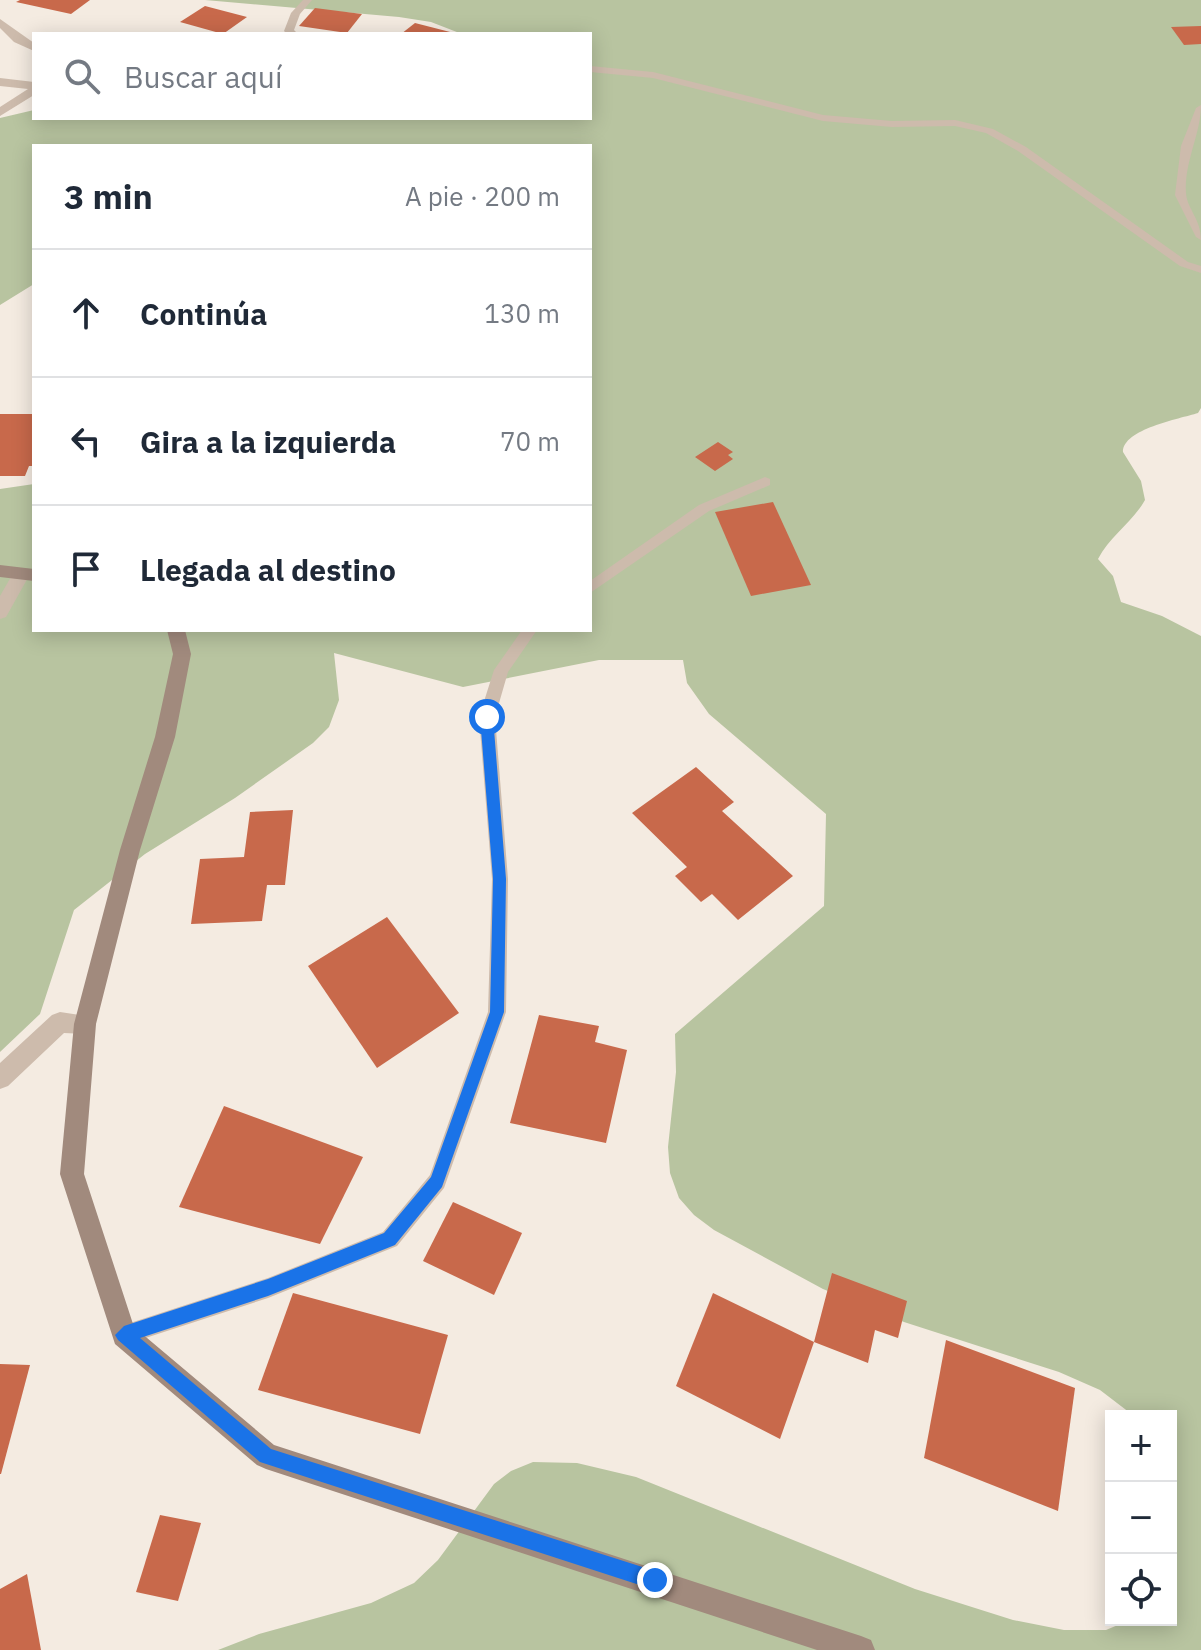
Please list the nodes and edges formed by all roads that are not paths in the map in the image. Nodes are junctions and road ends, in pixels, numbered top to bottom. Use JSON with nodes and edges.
{"nodes":[{"id":1,"x":308,"y":0,"type":"edge"},
{"id":2,"x":0,"y":22,"type":"edge"},
{"id":3,"x":290,"y":32,"type":"edge"},
{"id":4,"x":32,"y":47,"type":"edge"},
{"id":5,"x":592,"y":69,"type":"edge"},
{"id":6,"x":0,"y":82,"type":"edge"},
{"id":7,"x":32,"y":88,"type":"edge"},
{"id":8,"x":32,"y":89,"type":"edge"},
{"id":9,"x":1201,"y":108,"type":"edge"},
{"id":10,"x":0,"y":112,"type":"edge"},
{"id":11,"x":1201,"y":237,"type":"edge"},
{"id":12,"x":1201,"y":270,"type":"edge"},
{"id":13,"x":765,"y":482,"type":"dead end"},
{"id":14,"x":0,"y":571,"type":"edge"},
{"id":15,"x":28,"y":575,"type":"edge"},
{"id":16,"x":592,"y":587,"type":"edge"},
{"id":17,"x":0,"y":612,"type":"edge"},
{"id":18,"x":176,"y":632,"type":"edge"},
{"id":19,"x":529,"y":632,"type":"edge"},
{"id":20,"x":85,"y":1024,"type":"junction"},
{"id":21,"x":0,"y":1078,"type":"edge"},
{"id":22,"x":124,"y":1335,"type":"junction"},
{"id":23,"x":861,"y":1650,"type":"edge"}],
"edges":[{"from":1,"to":3,"type":"lane"},
{"from":2,"to":4,"type":"street"},
{"from":5,"to":12,"type":"lane"},
{"from":6,"to":7,"type":"street"},
{"from":8,"to":10,"type":"street"},
{"from":9,"to":11,"type":"lane"},
{"from":13,"to":16,"type":"lane"},
{"from":14,"to":15,"type":"street"},
{"from":15,"to":17,"type":"street"},
{"from":18,"to":20,"type":"street"},
{"from":19,"to":22,"type":"lane"},
{"from":20,"to":21,"type":"street"},
{"from":20,"to":22,"type":"street"},
{"from":22,"to":23,"type":"street"}]}
